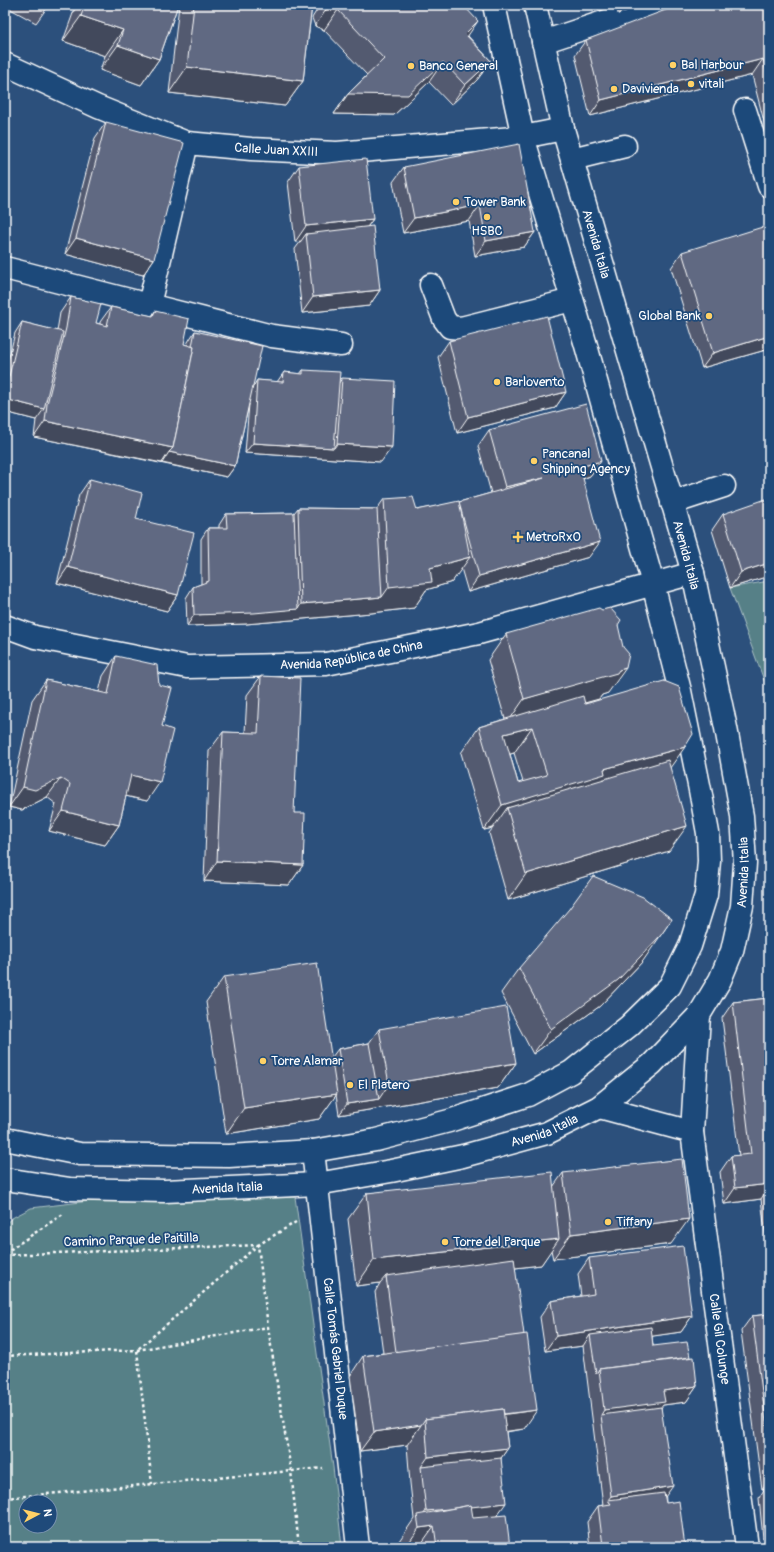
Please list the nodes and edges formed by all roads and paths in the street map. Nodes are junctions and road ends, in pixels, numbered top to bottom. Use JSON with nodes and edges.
{"nodes":[{"id":1,"x":494,"y":5,"type":"edge"},
{"id":2,"x":655,"y":5,"type":"edge"},
{"id":3,"x":541,"y":9,"type":"edge"},
{"id":4,"x":543,"y":42,"type":"junction"},
{"id":5,"x":5,"y":64,"type":"edge"},
{"id":6,"x":745,"y":110,"type":"dead end"},
{"id":7,"x":563,"y":129,"type":"junction"},
{"id":8,"x":523,"y":138,"type":"junction"},
{"id":9,"x":187,"y":143,"type":"junction"},
{"id":10,"x":625,"y":146,"type":"dead end"},
{"id":11,"x":572,"y":159,"type":"junction"},
{"id":12,"x":769,"y":186,"type":"edge"},
{"id":13,"x":5,"y":268,"type":"edge"},
{"id":14,"x":431,"y":285,"type":"dead end"},
{"id":15,"x":572,"y":300,"type":"junction"},
{"id":16,"x":149,"y":305,"type":"junction"},
{"id":17,"x":341,"y":345,"type":"dead end"},
{"id":18,"x":724,"y":486,"type":"dead end"},
{"id":19,"x":672,"y":503,"type":"junction"},
{"id":20,"x":693,"y":573,"type":"junction"},
{"id":21,"x":653,"y":584,"type":"junction"},
{"id":22,"x":5,"y":626,"type":"edge"},
{"id":23,"x":699,"y":1015,"type":"junction"},
{"id":24,"x":599,"y":1107,"type":"junction"},
{"id":25,"x":692,"y":1132,"type":"junction"},
{"id":26,"x":5,"y":1139,"type":"edge"},
{"id":27,"x":313,"y":1151,"type":"junction"},
{"id":28,"x":5,"y":1179,"type":"edge"},
{"id":29,"x":317,"y":1184,"type":"junction"},
{"id":30,"x":70,"y":1189,"type":"junction"},
{"id":31,"x":320,"y":1209,"type":"junction"},
{"id":32,"x":258,"y":1245,"type":"junction"},
{"id":33,"x":5,"y":1254,"type":"edge"},
{"id":34,"x":268,"y":1327,"type":"junction"},
{"id":35,"x":137,"y":1350,"type":"junction"},
{"id":36,"x":5,"y":1356,"type":"edge"},
{"id":37,"x":349,"y":1465,"type":"junction"},
{"id":38,"x":291,"y":1471,"type":"junction"},
{"id":39,"x":152,"y":1484,"type":"junction"},
{"id":40,"x":5,"y":1498,"type":"edge"},
{"id":41,"x":299,"y":1547,"type":"edge"},
{"id":42,"x":358,"y":1547,"type":"edge"},
{"id":43,"x":747,"y":1547,"type":"edge"}],
"edges":[{"from":1,"to":8,"type":"street"},
{"from":2,"to":4,"type":"street"},
{"from":3,"to":4,"type":"street","name":"Avenida Italia"},
{"from":4,"to":7,"type":"street","name":"Avenida Italia"},
{"from":5,"to":9,"type":"street","name":"Calle Juan XXIII"},
{"from":6,"to":12,"type":"street"},
{"from":7,"to":8,"type":"street","name":"Calle Juan XXIII"},
{"from":7,"to":11,"type":"street","name":"Avenida Italia"},
{"from":8,"to":9,"type":"street","name":"Calle Juan XXIII"},
{"from":8,"to":15,"type":"street"},
{"from":9,"to":16,"type":"street"},
{"from":10,"to":11,"type":"street"},
{"from":11,"to":19,"type":"street","name":"Avenida Italia"},
{"from":13,"to":16,"type":"street"},
{"from":14,"to":15,"type":"street"},
{"from":15,"to":21,"type":"street"},
{"from":16,"to":17,"type":"street"},
{"from":18,"to":19,"type":"street"},
{"from":19,"to":20,"type":"street","name":"Avenida Italia"},
{"from":20,"to":21,"type":"street","name":"Avenida República de China"},
{"from":20,"to":23,"type":"street","name":"Avenida Italia"},
{"from":21,"to":22,"type":"street","name":"Avenida República de China"},
{"from":21,"to":27,"type":"street"},
{"from":23,"to":24,"type":"street","name":"Avenida Italia"},
{"from":23,"to":25,"type":"street","name":"Calle Gil Colunge"},
{"from":24,"to":25,"type":"street"},
{"from":24,"to":29,"type":"street","name":"Avenida Italia"},
{"from":25,"to":43,"type":"street","name":"Calle Gil Colunge"},
{"from":26,"to":27,"type":"street"},
{"from":27,"to":29,"type":"street","name":"Calle Tomás Gabriel Duque"},
{"from":28,"to":30,"type":"street","name":"Avenida Italia"},
{"from":29,"to":30,"type":"street","name":"Avenida Italia"},
{"from":29,"to":31,"type":"street","name":"Calle Tomás Gabriel Duque"},
{"from":30,"to":33,"type":"path"},
{"from":31,"to":32,"type":"path"},
{"from":31,"to":37,"type":"street","name":"Calle Tomás Gabriel Duque"},
{"from":32,"to":33,"type":"path","name":"Camino Parque de Paitilla"},
{"from":32,"to":34,"type":"path"},
{"from":32,"to":35,"type":"path"},
{"from":34,"to":35,"type":"path"},
{"from":34,"to":38,"type":"path"},
{"from":35,"to":36,"type":"path"},
{"from":35,"to":39,"type":"path"},
{"from":37,"to":38,"type":"path"},
{"from":37,"to":42,"type":"street","name":"Calle Tomás Gabriel Duque"},
{"from":38,"to":39,"type":"path"},
{"from":38,"to":41,"type":"path"},
{"from":39,"to":40,"type":"path"}]}
